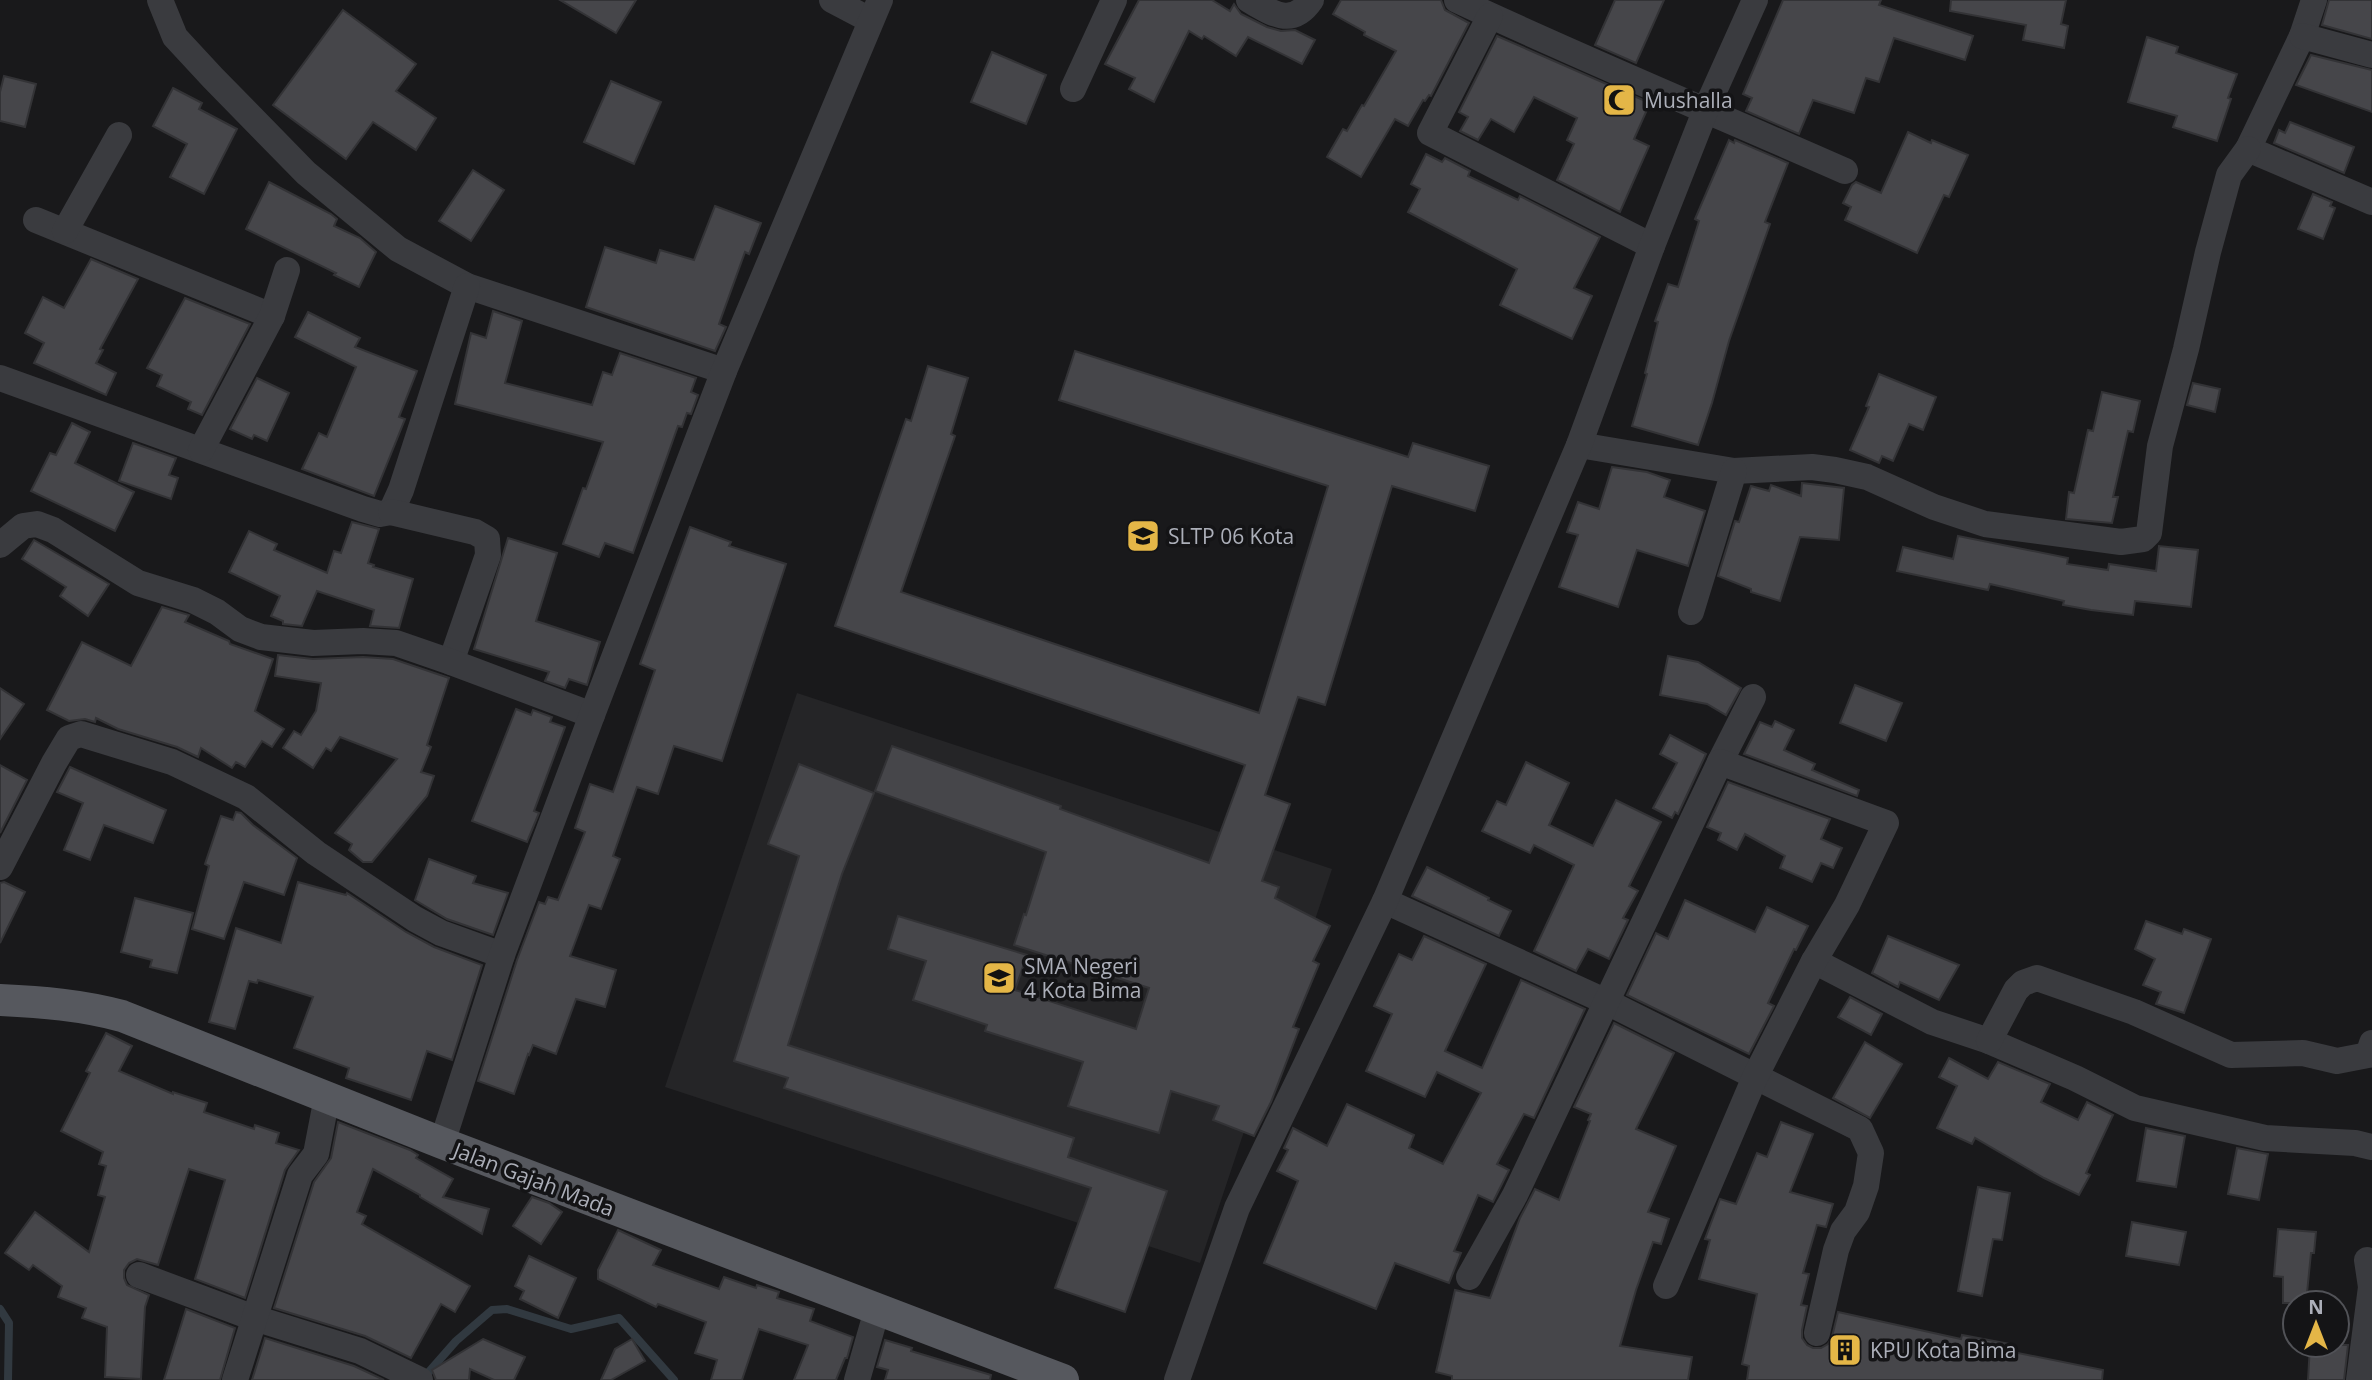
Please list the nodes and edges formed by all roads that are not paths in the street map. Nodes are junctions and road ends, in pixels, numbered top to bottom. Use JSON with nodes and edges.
{"nodes":[{"id":1,"x":160,"y":0,"type":"edge"},
{"id":2,"x":832,"y":0,"type":"edge"},
{"id":3,"x":1114,"y":0,"type":"edge"},
{"id":4,"x":1249,"y":0,"type":"edge"},
{"id":5,"x":1311,"y":0,"type":"edge"},
{"id":6,"x":1457,"y":0,"type":"edge"},
{"id":7,"x":1755,"y":0,"type":"edge"},
{"id":8,"x":2314,"y":0,"type":"edge"},
{"id":9,"x":875,"y":10,"type":"edge"},
{"id":10,"x":1490,"y":16,"type":"junction"},
{"id":11,"x":2302,"y":36,"type":"junction"},
{"id":12,"x":2372,"y":55,"type":"edge"},
{"id":13,"x":1073,"y":89,"type":"dead end"},
{"id":14,"x":1706,"y":109,"type":"junction"},
{"id":15,"x":119,"y":135,"type":"dead end"},
{"id":16,"x":2248,"y":149,"type":"junction"},
{"id":17,"x":1845,"y":172,"type":"dead end"},
{"id":18,"x":2369,"y":193,"type":"edge"},
{"id":19,"x":36,"y":220,"type":"dead end"},
{"id":20,"x":65,"y":231,"type":"junction"},
{"id":21,"x":1652,"y":246,"type":"junction"},
{"id":22,"x":287,"y":270,"type":"dead end"},
{"id":23,"x":467,"y":286,"type":"junction"},
{"id":24,"x":272,"y":316,"type":"junction"},
{"id":25,"x":724,"y":370,"type":"junction"},
{"id":26,"x":0,"y":378,"type":"edge"},
{"id":27,"x":1579,"y":445,"type":"junction"},
{"id":28,"x":201,"y":450,"type":"junction"},
{"id":29,"x":1734,"y":471,"type":"junction"},
{"id":30,"x":391,"y":512,"type":"junction"},
{"id":31,"x":0,"y":545,"type":"edge"},
{"id":32,"x":1691,"y":612,"type":"dead end"},
{"id":33,"x":451,"y":662,"type":"junction"},
{"id":34,"x":1753,"y":697,"type":"dead end"},
{"id":35,"x":592,"y":715,"type":"junction"},
{"id":36,"x":1720,"y":762,"type":"junction"},
{"id":37,"x":4,"y":849,"type":"edge"},
{"id":38,"x":1385,"y":901,"type":"junction"},
{"id":39,"x":502,"y":955,"type":"junction"},
{"id":40,"x":1814,"y":961,"type":"junction"},
{"id":41,"x":0,"y":1000,"type":"edge"},
{"id":42,"x":1607,"y":1002,"type":"junction"},
{"id":43,"x":1989,"y":1041,"type":"junction"},
{"id":44,"x":2372,"y":1043,"type":"edge"},
{"id":45,"x":1755,"y":1077,"type":"junction"},
{"id":46,"x":327,"y":1097,"type":"junction"},
{"id":47,"x":442,"y":1143,"type":"junction"},
{"id":48,"x":2372,"y":1147,"type":"edge"},
{"id":49,"x":2367,"y":1261,"type":"dead end"},
{"id":50,"x":139,"y":1275,"type":"dead end"},
{"id":51,"x":1469,"y":1277,"type":"dead end"},
{"id":52,"x":1666,"y":1286,"type":"dead end"},
{"id":53,"x":877,"y":1310,"type":"junction"},
{"id":54,"x":254,"y":1318,"type":"junction"},
{"id":55,"x":1817,"y":1333,"type":"dead end"},
{"id":56,"x":235,"y":1380,"type":"edge"},
{"id":57,"x":420,"y":1380,"type":"edge"},
{"id":58,"x":857,"y":1380,"type":"edge"},
{"id":59,"x":1063,"y":1380,"type":"edge"},
{"id":60,"x":1177,"y":1380,"type":"edge"},
{"id":61,"x":2359,"y":1380,"type":"edge"}],
"edges":[{"from":1,"to":23,"type":"street"},
{"from":2,"to":9,"type":"street"},
{"from":3,"to":13,"type":"street"},
{"from":4,"to":5,"type":"street"},
{"from":6,"to":10,"type":"street"},
{"from":7,"to":14,"type":"street"},
{"from":8,"to":11,"type":"street"},
{"from":9,"to":25,"type":"street"},
{"from":10,"to":14,"type":"street"},
{"from":10,"to":21,"type":"street"},
{"from":11,"to":12,"type":"street"},
{"from":11,"to":16,"type":"street"},
{"from":14,"to":17,"type":"street"},
{"from":14,"to":21,"type":"street"},
{"from":15,"to":20,"type":"street"},
{"from":16,"to":18,"type":"street"},
{"from":16,"to":29,"type":"street"},
{"from":19,"to":20,"type":"street"},
{"from":20,"to":24,"type":"street"},
{"from":21,"to":27,"type":"street"},
{"from":22,"to":24,"type":"street"},
{"from":23,"to":25,"type":"street"},
{"from":23,"to":30,"type":"street"},
{"from":24,"to":28,"type":"street"},
{"from":25,"to":35,"type":"street"},
{"from":26,"to":28,"type":"street"},
{"from":27,"to":29,"type":"street"},
{"from":27,"to":38,"type":"street"},
{"from":28,"to":30,"type":"street"},
{"from":29,"to":32,"type":"street"},
{"from":30,"to":33,"type":"street"},
{"from":31,"to":33,"type":"street"},
{"from":33,"to":35,"type":"street"},
{"from":34,"to":36,"type":"street"},
{"from":35,"to":39,"type":"street"},
{"from":36,"to":40,"type":"street"},
{"from":36,"to":42,"type":"street"},
{"from":37,"to":39,"type":"street"},
{"from":38,"to":42,"type":"street"},
{"from":38,"to":60,"type":"street"},
{"from":39,"to":47,"type":"street"},
{"from":40,"to":43,"type":"street"},
{"from":40,"to":45,"type":"street"},
{"from":41,"to":46,"type":"main road","name":"Jalan Gajah Mada"},
{"from":42,"to":45,"type":"street"},
{"from":42,"to":51,"type":"street"},
{"from":43,"to":44,"type":"street"},
{"from":43,"to":48,"type":"street"},
{"from":45,"to":52,"type":"street"},
{"from":45,"to":55,"type":"street"},
{"from":46,"to":47,"type":"main road","name":"Jalan Gajah Mada"},
{"from":46,"to":54,"type":"street"},
{"from":47,"to":53,"type":"main road","name":"Jalan Gajah Mada"},
{"from":49,"to":61,"type":"street"},
{"from":50,"to":54,"type":"street"},
{"from":53,"to":58,"type":"street"},
{"from":53,"to":59,"type":"main road","name":"Jalan Gajah Mada"},
{"from":54,"to":56,"type":"street"},
{"from":54,"to":57,"type":"street"}]}
